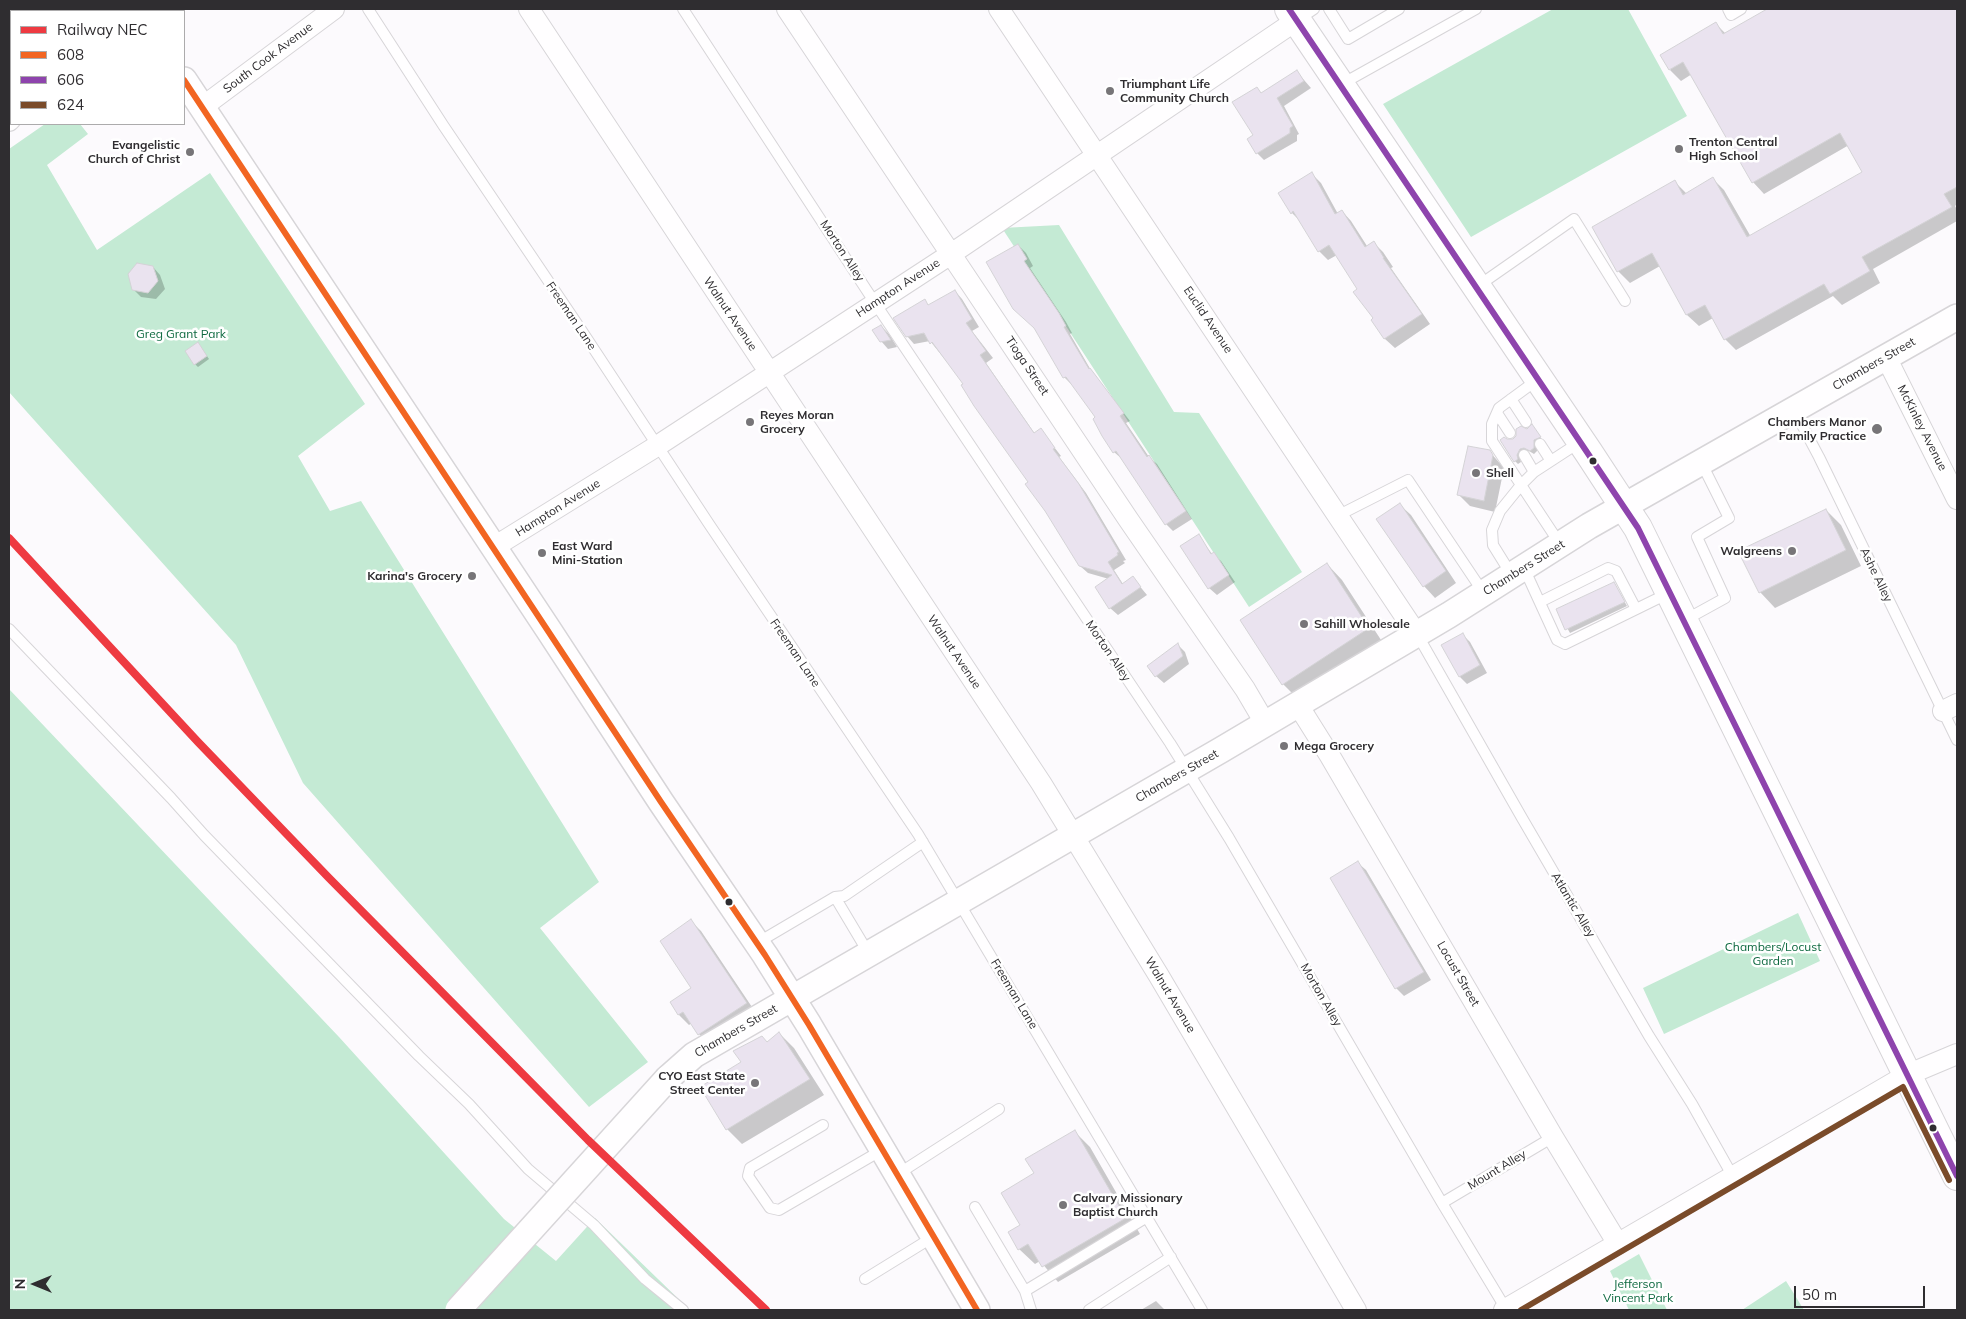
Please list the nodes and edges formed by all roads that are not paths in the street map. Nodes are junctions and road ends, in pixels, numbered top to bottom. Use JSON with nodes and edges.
{"nodes":[{"id":1,"x":334,"y":9,"type":"edge"},
{"id":2,"x":368,"y":9,"type":"edge"},
{"id":3,"x":529,"y":9,"type":"edge"},
{"id":4,"x":683,"y":9,"type":"edge"},
{"id":5,"x":787,"y":9,"type":"edge"},
{"id":6,"x":999,"y":9,"type":"edge"},
{"id":7,"x":1329,"y":9,"type":"edge"},
{"id":8,"x":1399,"y":9,"type":"edge"},
{"id":9,"x":1476,"y":9,"type":"edge"},
{"id":10,"x":1728,"y":9,"type":"edge"},
{"id":11,"x":1741,"y":9,"type":"edge"},
{"id":12,"x":1300,"y":13,"type":"edge"},
{"id":13,"x":185,"y":82,"type":"edge"},
{"id":14,"x":1339,"y":85,"type":"junction"},
{"id":15,"x":202,"y":108,"type":"junction"},
{"id":16,"x":1096,"y":157,"type":"junction"},
{"id":17,"x":951,"y":254,"type":"junction"},
{"id":18,"x":1477,"y":286,"type":"junction"},
{"id":19,"x":1625,"y":301,"type":"dead end"},
{"id":20,"x":875,"y":303,"type":"junction"},
{"id":21,"x":1957,"y":317,"type":"edge"},
{"id":22,"x":1886,"y":358,"type":"junction"},
{"id":23,"x":769,"y":372,"type":"junction"},
{"id":24,"x":1539,"y":379,"type":"junction"},
{"id":25,"x":1511,"y":399,"type":"junction"},
{"id":26,"x":1794,"y":410,"type":"junction"},
{"id":27,"x":1497,"y":413,"type":"junction"},
{"id":28,"x":1526,"y":422,"type":"dead end"},
{"id":29,"x":1510,"y":433,"type":"dead end"},
{"id":30,"x":1581,"y":441,"type":"junction"},
{"id":31,"x":1540,"y":444,"type":"dead end"},
{"id":32,"x":657,"y":446,"type":"junction"},
{"id":33,"x":1524,"y":455,"type":"dead end"},
{"id":34,"x":1551,"y":461,"type":"junction"},
{"id":35,"x":1701,"y":462,"type":"junction"},
{"id":36,"x":1534,"y":472,"type":"junction"},
{"id":37,"x":1521,"y":485,"type":"junction"},
{"id":38,"x":1957,"y":499,"type":"edge"},
{"id":39,"x":1623,"y":507,"type":"junction"},
{"id":40,"x":1339,"y":515,"type":"junction"},
{"id":41,"x":1560,"y":545,"type":"junction"},
{"id":42,"x":494,"y":547,"type":"junction"},
{"id":43,"x":1518,"y":572,"type":"junction"},
{"id":44,"x":1670,"y":592,"type":"junction"},
{"id":45,"x":1484,"y":593,"type":"junction"},
{"id":46,"x":1540,"y":602,"type":"junction"},
{"id":47,"x":1636,"y":609,"type":"junction"},
{"id":48,"x":1684,"y":621,"type":"junction"},
{"id":49,"x":9,"y":629,"type":"edge"},
{"id":50,"x":1416,"y":633,"type":"junction"},
{"id":51,"x":1298,"y":704,"type":"junction"},
{"id":52,"x":1950,"y":708,"type":"edge"},
{"id":53,"x":1265,"y":723,"type":"junction"},
{"id":54,"x":1957,"y":740,"type":"edge"},
{"id":55,"x":1186,"y":770,"type":"junction"},
{"id":56,"x":1074,"y":836,"type":"junction"},
{"id":57,"x":923,"y":842,"type":"junction"},
{"id":58,"x":835,"y":897,"type":"junction"},
{"id":59,"x":960,"y":902,"type":"junction"},
{"id":60,"x":757,"y":943,"type":"junction"},
{"id":61,"x":869,"y":954,"type":"junction"},
{"id":62,"x":792,"y":998,"type":"junction"},
{"id":63,"x":1957,"y":1054,"type":"edge"},
{"id":64,"x":1907,"y":1075,"type":"junction"},
{"id":65,"x":999,"y":1109,"type":"dead end"},
{"id":66,"x":823,"y":1125,"type":"dead end"},
{"id":67,"x":1553,"y":1137,"type":"junction"},
{"id":68,"x":882,"y":1150,"type":"junction"},
{"id":69,"x":897,"y":1175,"type":"junction"},
{"id":70,"x":1732,"y":1175,"type":"junction"},
{"id":71,"x":1957,"y":1176,"type":"edge"},
{"id":72,"x":1442,"y":1203,"type":"junction"},
{"id":73,"x":975,"y":1207,"type":"dead end"},
{"id":74,"x":1147,"y":1217,"type":"junction"},
{"id":75,"x":933,"y":1237,"type":"junction"},
{"id":76,"x":1618,"y":1244,"type":"junction"},
{"id":77,"x":1171,"y":1257,"type":"junction"},
{"id":78,"x":865,"y":1278,"type":"dead end"},
{"id":79,"x":1025,"y":1291,"type":"junction"},
{"id":80,"x":458,"y":1310,"type":"edge"},
{"id":81,"x":683,"y":1310,"type":"edge"},
{"id":82,"x":977,"y":1310,"type":"edge"},
{"id":83,"x":1032,"y":1310,"type":"edge"},
{"id":84,"x":1089,"y":1310,"type":"edge"},
{"id":85,"x":1202,"y":1310,"type":"edge"},
{"id":86,"x":1356,"y":1310,"type":"edge"},
{"id":87,"x":1505,"y":1310,"type":"edge"}],
"edges":[{"from":1,"to":15,"type":"street","name":"South Cook Avenue"},
{"from":2,"to":32,"type":"lane","name":"Freeman Lane"},
{"from":3,"to":23,"type":"street","name":"Walnut Avenue"},
{"from":4,"to":20,"type":"lane","name":"Morton Alley"},
{"from":5,"to":17,"type":"street","name":"Tioga Street"},
{"from":6,"to":16,"type":"street","name":"Euclid Avenue"},
{"from":7,"to":8,"type":"lane"},
{"from":9,"to":14,"type":"lane"},
{"from":10,"to":11,"type":"lane"},
{"from":12,"to":14,"type":"main road"},
{"from":12,"to":16,"type":"street","name":"Hampton Avenue"},
{"from":13,"to":15,"type":"street"},
{"from":14,"to":18,"type":"main road"},
{"from":15,"to":42,"type":"street"},
{"from":16,"to":17,"type":"street","name":"Hampton Avenue"},
{"from":16,"to":40,"type":"street","name":"Euclid Avenue"},
{"from":17,"to":20,"type":"street","name":"Hampton Avenue"},
{"from":17,"to":53,"type":"street","name":"Tioga Street"},
{"from":18,"to":19,"type":"lane"},
{"from":18,"to":24,"type":"main road"},
{"from":20,"to":23,"type":"street","name":"Hampton Avenue"},
{"from":20,"to":55,"type":"lane","name":"Morton Alley"},
{"from":21,"to":22,"type":"street","name":"Chambers Street"},
{"from":22,"to":26,"type":"street","name":"Chambers Street"},
{"from":22,"to":38,"type":"street","name":"McKinley Avenue"},
{"from":23,"to":32,"type":"street","name":"Hampton Avenue"},
{"from":23,"to":56,"type":"street","name":"Walnut Avenue"},
{"from":24,"to":25,"type":"lane"},
{"from":24,"to":30,"type":"main road"},
{"from":25,"to":27,"type":"lane"},
{"from":25,"to":28,"type":"lane"},
{"from":26,"to":35,"type":"street","name":"Chambers Street"},
{"from":26,"to":52,"type":"lane","name":"Ashe Alley"},
{"from":27,"to":29,"type":"lane"},
{"from":27,"to":37,"type":"lane"},
{"from":30,"to":34,"type":"lane"},
{"from":30,"to":39,"type":"main road"},
{"from":31,"to":34,"type":"lane"},
{"from":32,"to":42,"type":"street","name":"Hampton Avenue"},
{"from":32,"to":57,"type":"lane","name":"Freeman Lane"},
{"from":33,"to":36,"type":"lane"},
{"from":34,"to":36,"type":"lane"},
{"from":35,"to":39,"type":"street","name":"Chambers Street"},
{"from":35,"to":48,"type":"lane"},
{"from":36,"to":37,"type":"lane"},
{"from":37,"to":41,"type":"lane"},
{"from":37,"to":43,"type":"lane"},
{"from":39,"to":41,"type":"street","name":"Chambers Street"},
{"from":39,"to":44,"type":"main road"},
{"from":40,"to":45,"type":"lane"},
{"from":40,"to":50,"type":"street","name":"Euclid Avenue"},
{"from":41,"to":43,"type":"street","name":"Chambers Street"},
{"from":42,"to":60,"type":"street"},
{"from":43,"to":45,"type":"street","name":"Chambers Street"},
{"from":43,"to":46,"type":"lane"},
{"from":44,"to":47,"type":"lane"},
{"from":44,"to":48,"type":"main road"},
{"from":45,"to":50,"type":"street","name":"Chambers Street"},
{"from":46,"to":47,"type":"lane"},
{"from":46,"to":47,"type":"lane"},
{"from":48,"to":64,"type":"main road"},
{"from":49,"to":81,"type":"lane"},
{"from":50,"to":51,"type":"street","name":"Chambers Street"},
{"from":50,"to":70,"type":"lane","name":"Atlantic Alley"},
{"from":51,"to":53,"type":"street","name":"Chambers Street"},
{"from":51,"to":67,"type":"street","name":"Locust Street"},
{"from":52,"to":54,"type":"lane","name":"Ashe Alley"},
{"from":53,"to":55,"type":"street","name":"Chambers Street"},
{"from":55,"to":56,"type":"street","name":"Chambers Street"},
{"from":55,"to":72,"type":"lane","name":"Morton Alley"},
{"from":56,"to":59,"type":"street","name":"Chambers Street"},
{"from":56,"to":86,"type":"street","name":"Walnut Avenue"},
{"from":57,"to":58,"type":"lane"},
{"from":57,"to":59,"type":"lane","name":"Freeman Lane"},
{"from":58,"to":60,"type":"lane"},
{"from":58,"to":61,"type":"lane"},
{"from":59,"to":61,"type":"street","name":"Chambers Street"},
{"from":59,"to":74,"type":"lane","name":"Freeman Lane"},
{"from":60,"to":62,"type":"street"},
{"from":61,"to":62,"type":"street","name":"Chambers Street"},
{"from":62,"to":68,"type":"street"},
{"from":62,"to":80,"type":"street","name":"Chambers Street","bridge":true},
{"from":63,"to":64,"type":"street"},
{"from":64,"to":70,"type":"street"},
{"from":64,"to":71,"type":"main road"},
{"from":65,"to":69,"type":"lane"},
{"from":66,"to":68,"type":"lane"},
{"from":67,"to":72,"type":"lane","name":"Mount Alley"},
{"from":67,"to":76,"type":"street","name":"Locust Street"},
{"from":68,"to":69,"type":"street"},
{"from":69,"to":75,"type":"street"},
{"from":70,"to":76,"type":"street"},
{"from":72,"to":87,"type":"lane","name":"Morton Alley"},
{"from":73,"to":79,"type":"lane"},
{"from":74,"to":77,"type":"lane","name":"Freeman Lane"},
{"from":74,"to":79,"type":"lane"},
{"from":75,"to":78,"type":"lane"},
{"from":75,"to":82,"type":"street"},
{"from":76,"to":87,"type":"street"},
{"from":77,"to":84,"type":"lane"},
{"from":77,"to":85,"type":"lane","name":"Freeman Lane"},
{"from":79,"to":83,"type":"lane"}]}
